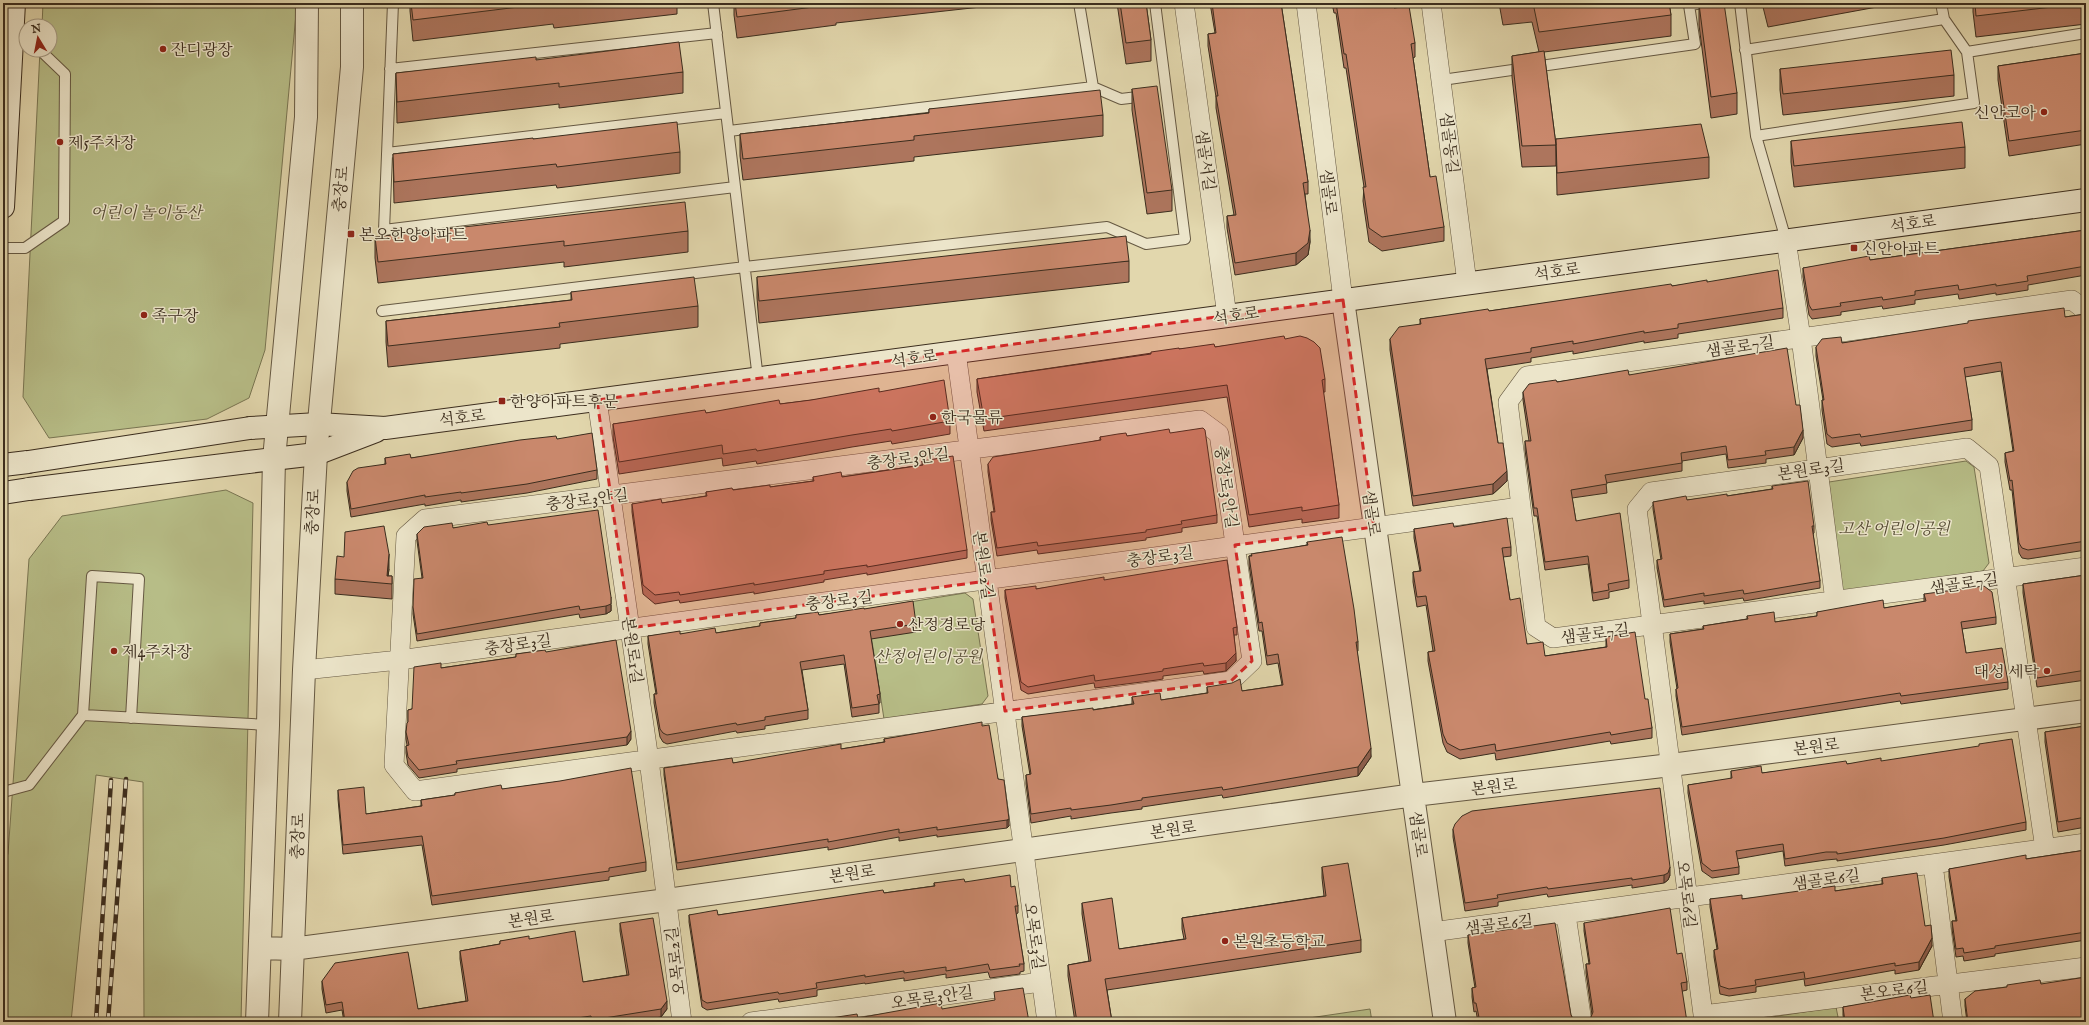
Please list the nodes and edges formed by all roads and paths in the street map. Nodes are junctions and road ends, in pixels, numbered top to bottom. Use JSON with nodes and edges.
{"nodes":[{"id":1,"x":14,"y":3,"type":"edge"},
{"id":2,"x":308,"y":3,"type":"edge"},
{"id":3,"x":352,"y":3,"type":"edge"},
{"id":4,"x":393,"y":3,"type":"edge"},
{"id":5,"x":713,"y":3,"type":"edge"},
{"id":6,"x":1079,"y":3,"type":"edge"},
{"id":7,"x":1155,"y":3,"type":"edge"},
{"id":8,"x":1184,"y":3,"type":"edge"},
{"id":9,"x":1306,"y":3,"type":"edge"},
{"id":10,"x":1431,"y":3,"type":"edge"},
{"id":11,"x":1704,"y":3,"type":"edge"},
{"id":12,"x":1740,"y":3,"type":"edge"},
{"id":13,"x":1941,"y":3,"type":"edge"},
{"id":14,"x":1944,"y":19,"type":"junction"},
{"id":15,"x":717,"y":33,"type":"junction"},
{"id":16,"x":2086,"y":33,"type":"edge"},
{"id":17,"x":1746,"y":50,"type":"junction"},
{"id":18,"x":1967,"y":52,"type":"junction"},
{"id":19,"x":48,"y":58,"type":"edge"},
{"id":20,"x":390,"y":69,"type":"junction"},
{"id":21,"x":1442,"y":80,"type":"junction"},
{"id":22,"x":1094,"y":87,"type":"junction"},
{"id":23,"x":1166,"y":94,"type":"junction"},
{"id":24,"x":726,"y":112,"type":"junction"},
{"id":25,"x":729,"y":131,"type":"junction"},
{"id":26,"x":1756,"y":136,"type":"junction"},
{"id":27,"x":387,"y":153,"type":"junction"},
{"id":28,"x":736,"y":187,"type":"junction"},
{"id":29,"x":2086,"y":200,"type":"edge"},
{"id":30,"x":3,"y":207,"type":"edge"},
{"id":31,"x":1786,"y":240,"type":"junction"},
{"id":32,"x":3,"y":248,"type":"edge"},
{"id":33,"x":745,"y":267,"type":"junction"},
{"id":34,"x":1467,"y":283,"type":"junction"},
{"id":35,"x":1343,"y":300,"type":"junction"},
{"id":36,"x":382,"y":311,"type":"dead end"},
{"id":37,"x":2086,"y":311,"type":"edge"},
{"id":38,"x":1227,"y":316,"type":"junction"},
{"id":39,"x":1801,"y":338,"type":"junction"},
{"id":40,"x":956,"y":352,"type":"junction"},
{"id":41,"x":758,"y":379,"type":"junction"},
{"id":42,"x":597,"y":400,"type":"junction"},
{"id":43,"x":318,"y":424,"type":"junction"},
{"id":44,"x":278,"y":427,"type":"junction"},
{"id":45,"x":385,"y":428,"type":"junction"},
{"id":46,"x":968,"y":451,"type":"junction"},
{"id":47,"x":316,"y":454,"type":"junction"},
{"id":48,"x":274,"y":459,"type":"junction"},
{"id":49,"x":3,"y":465,"type":"edge"},
{"id":50,"x":1818,"y":468,"type":"junction"},
{"id":51,"x":3,"y":493,"type":"edge"},
{"id":52,"x":610,"y":496,"type":"junction"},
{"id":53,"x":1520,"y":508,"type":"junction"},
{"id":54,"x":1374,"y":527,"type":"junction"},
{"id":55,"x":1235,"y":545,"type":"junction"},
{"id":56,"x":2086,"y":567,"type":"edge"},
{"id":57,"x":2004,"y":577,"type":"junction"},
{"id":58,"x":987,"y":581,"type":"junction"},
{"id":59,"x":1835,"y":602,"type":"junction"},
{"id":60,"x":1652,"y":625,"type":"junction"},
{"id":61,"x":630,"y":628,"type":"junction"},
{"id":62,"x":399,"y":660,"type":"junction"},
{"id":63,"x":304,"y":670,"type":"junction"},
{"id":64,"x":1005,"y":711,"type":"junction"},
{"id":65,"x":2086,"y":711,"type":"edge"},
{"id":66,"x":83,"y":715,"type":"junction"},
{"id":67,"x":130,"y":718,"type":"junction"},
{"id":68,"x":2024,"y":719,"type":"junction"},
{"id":69,"x":268,"y":725,"type":"junction"},
{"id":70,"x":649,"y":760,"type":"junction"},
{"id":71,"x":1671,"y":766,"type":"junction"},
{"id":72,"x":3,"y":792,"type":"edge"},
{"id":73,"x":1414,"y":795,"type":"junction"},
{"id":74,"x":2086,"y":844,"type":"edge"},
{"id":75,"x":1023,"y":849,"type":"junction"},
{"id":76,"x":2044,"y":849,"type":"junction"},
{"id":77,"x":1933,"y":864,"type":"junction"},
{"id":78,"x":1688,"y":898,"type":"junction"},
{"id":79,"x":668,"y":900,"type":"junction"},
{"id":80,"x":1566,"y":915,"type":"junction"},
{"id":81,"x":1432,"y":932,"type":"junction"},
{"id":82,"x":261,"y":948,"type":"junction"},
{"id":83,"x":292,"y":949,"type":"junction"},
{"id":84,"x":2086,"y":966,"type":"edge"},
{"id":85,"x":1041,"y":982,"type":"junction"},
{"id":86,"x":1948,"y":984,"type":"junction"},
{"id":87,"x":1703,"y":1019,"type":"edge"},
{"id":88,"x":257,"y":1022,"type":"edge"},
{"id":89,"x":290,"y":1022,"type":"edge"},
{"id":90,"x":682,"y":1022,"type":"edge"},
{"id":91,"x":751,"y":1022,"type":"edge"},
{"id":92,"x":1047,"y":1022,"type":"edge"},
{"id":93,"x":1445,"y":1022,"type":"edge"},
{"id":94,"x":1582,"y":1022,"type":"edge"},
{"id":95,"x":1953,"y":1022,"type":"edge"}],
"edges":[{"from":1,"to":30,"type":"street"},
{"from":2,"to":44,"type":"street","name":"충장로"},
{"from":3,"to":43,"type":"street","name":"충장로"},
{"from":4,"to":20,"type":"lane"},
{"from":5,"to":15,"type":"lane"},
{"from":6,"to":22,"type":"lane"},
{"from":7,"to":23,"type":"lane"},
{"from":8,"to":38,"type":"street","name":"샘골서길"},
{"from":9,"to":35,"type":"street","name":"샘골로"},
{"from":10,"to":21,"type":"street","name":"샘골동길"},
{"from":11,"to":21,"type":"lane"},
{"from":12,"to":17,"type":"lane"},
{"from":13,"to":14,"type":"lane"},
{"from":14,"to":17,"type":"lane"},
{"from":14,"to":18,"type":"lane"},
{"from":15,"to":20,"type":"lane"},
{"from":15,"to":24,"type":"lane"},
{"from":16,"to":18,"type":"lane"},
{"from":17,"to":26,"type":"lane"},
{"from":18,"to":26,"type":"lane"},
{"from":19,"to":32,"type":"lane"},
{"from":20,"to":27,"type":"lane"},
{"from":21,"to":34,"type":"street","name":"샘골동길"},
{"from":22,"to":23,"type":"lane"},
{"from":22,"to":25,"type":"lane"},
{"from":23,"to":33,"type":"lane"},
{"from":24,"to":25,"type":"lane"},
{"from":24,"to":27,"type":"lane"},
{"from":25,"to":28,"type":"lane"},
{"from":26,"to":31,"type":"lane"},
{"from":27,"to":28,"type":"lane"},
{"from":28,"to":33,"type":"lane"},
{"from":29,"to":31,"type":"street","name":"석호로"},
{"from":31,"to":34,"type":"street","name":"석호로"},
{"from":31,"to":39,"type":"street"},
{"from":33,"to":36,"type":"lane"},
{"from":33,"to":41,"type":"lane"},
{"from":34,"to":35,"type":"street","name":"석호로"},
{"from":35,"to":38,"type":"street","name":"석호로"},
{"from":35,"to":54,"type":"street","name":"샘골로"},
{"from":37,"to":39,"type":"street","name":"샘골로7길"},
{"from":38,"to":40,"type":"street","name":"석호로"},
{"from":39,"to":50,"type":"street"},
{"from":39,"to":53,"type":"street","name":"샘골로7길"},
{"from":40,"to":41,"type":"street","name":"석호로"},
{"from":40,"to":46,"type":"street","name":"본원로2길"},
{"from":41,"to":42,"type":"street","name":"석호로"},
{"from":42,"to":45,"type":"street","name":"석호로"},
{"from":42,"to":52,"type":"street","name":"본원로1길"},
{"from":43,"to":44,"type":"street","name":"석호로"},
{"from":43,"to":45,"type":"street","name":"석호로"},
{"from":43,"to":47,"type":"street","name":"충장로"},
{"from":44,"to":48,"type":"street","name":"충장로"},
{"from":44,"to":49,"type":"street","name":"석호로","bridge":true},
{"from":45,"to":47,"type":"street","name":"석호로"},
{"from":46,"to":52,"type":"street","name":"충장로3안길"},
{"from":46,"to":55,"type":"street","name":"충장로3안길"},
{"from":46,"to":58,"type":"street","name":"본원로2길"},
{"from":47,"to":48,"type":"street","name":"석호로"},
{"from":47,"to":63,"type":"street","name":"충장로"},
{"from":48,"to":51,"type":"street","name":"석호로","bridge":true},
{"from":48,"to":69,"type":"street","name":"충장로"},
{"from":50,"to":57,"type":"street","name":"본원로3길"},
{"from":50,"to":59,"type":"street"},
{"from":50,"to":60,"type":"street","name":"본원로3길"},
{"from":52,"to":61,"type":"street","name":"본원로1길"},
{"from":52,"to":62,"type":"street","name":"충장로3안길"},
{"from":53,"to":54,"type":"street"},
{"from":53,"to":60,"type":"street","name":"샘골로7길"},
{"from":54,"to":55,"type":"street","name":"충장로3길"},
{"from":54,"to":73,"type":"street","name":"샘골로"},
{"from":55,"to":58,"type":"street","name":"충장로3길"},
{"from":55,"to":64,"type":"street","name":"충장로3안길"},
{"from":56,"to":57,"type":"street","name":"샘골로7길"},
{"from":57,"to":59,"type":"street","name":"샘골로7길"},
{"from":57,"to":68,"type":"street","name":"본원로3길"},
{"from":58,"to":61,"type":"street","name":"충장로3길"},
{"from":58,"to":64,"type":"street","name":"본원로2길"},
{"from":59,"to":60,"type":"street","name":"샘골로7길"},
{"from":60,"to":71,"type":"street","name":"본원로3길"},
{"from":61,"to":62,"type":"street","name":"충장로3길"},
{"from":61,"to":70,"type":"street","name":"본원로1길"},
{"from":62,"to":63,"type":"street","name":"충장로3길"},
{"from":62,"to":70,"type":"street","name":"충장로3안길"},
{"from":63,"to":83,"type":"street","name":"충장로"},
{"from":64,"to":70,"type":"street","name":"충장로3안길"},
{"from":64,"to":75,"type":"street","name":"본원로2길"},
{"from":65,"to":68,"type":"street","name":"본원로"},
{"from":66,"to":67,"type":"lane"},
{"from":66,"to":67,"type":"lane"},
{"from":66,"to":72,"type":"lane"},
{"from":67,"to":69,"type":"lane"},
{"from":68,"to":71,"type":"street","name":"본원로"},
{"from":68,"to":76,"type":"street","name":"본원로3길"},
{"from":69,"to":82,"type":"street","name":"충장로"},
{"from":70,"to":79,"type":"street","name":"본원로1길"},
{"from":71,"to":73,"type":"street","name":"본원로"},
{"from":71,"to":78,"type":"street","name":"오목로6길"},
{"from":73,"to":75,"type":"street","name":"본원로"},
{"from":73,"to":81,"type":"street","name":"샘골로"},
{"from":74,"to":76,"type":"street","name":"샘골로6길"},
{"from":75,"to":79,"type":"street","name":"본원로"},
{"from":75,"to":85,"type":"street","name":"오목로3길"},
{"from":76,"to":77,"type":"street","name":"샘골로6길"},
{"from":77,"to":78,"type":"street","name":"샘골로6길"},
{"from":77,"to":86,"type":"street"},
{"from":78,"to":80,"type":"street","name":"샘골로6길"},
{"from":78,"to":87,"type":"street","name":"오목로6길"},
{"from":79,"to":83,"type":"street","name":"본원로"},
{"from":79,"to":90,"type":"street","name":"오목로2길"},
{"from":80,"to":81,"type":"street","name":"샘골로6길"},
{"from":80,"to":94,"type":"street"},
{"from":81,"to":93,"type":"street","name":"샘골로"},
{"from":82,"to":83,"type":"street","name":"본원로"},
{"from":82,"to":88,"type":"street","name":"충장로"},
{"from":83,"to":89,"type":"street","name":"충장로"},
{"from":84,"to":86,"type":"street","name":"본오로6길"},
{"from":85,"to":91,"type":"street","name":"오목로3안길"},
{"from":85,"to":92,"type":"street","name":"오목로3길"},
{"from":86,"to":87,"type":"street","name":"본오로6길"},
{"from":86,"to":95,"type":"street"}]}
